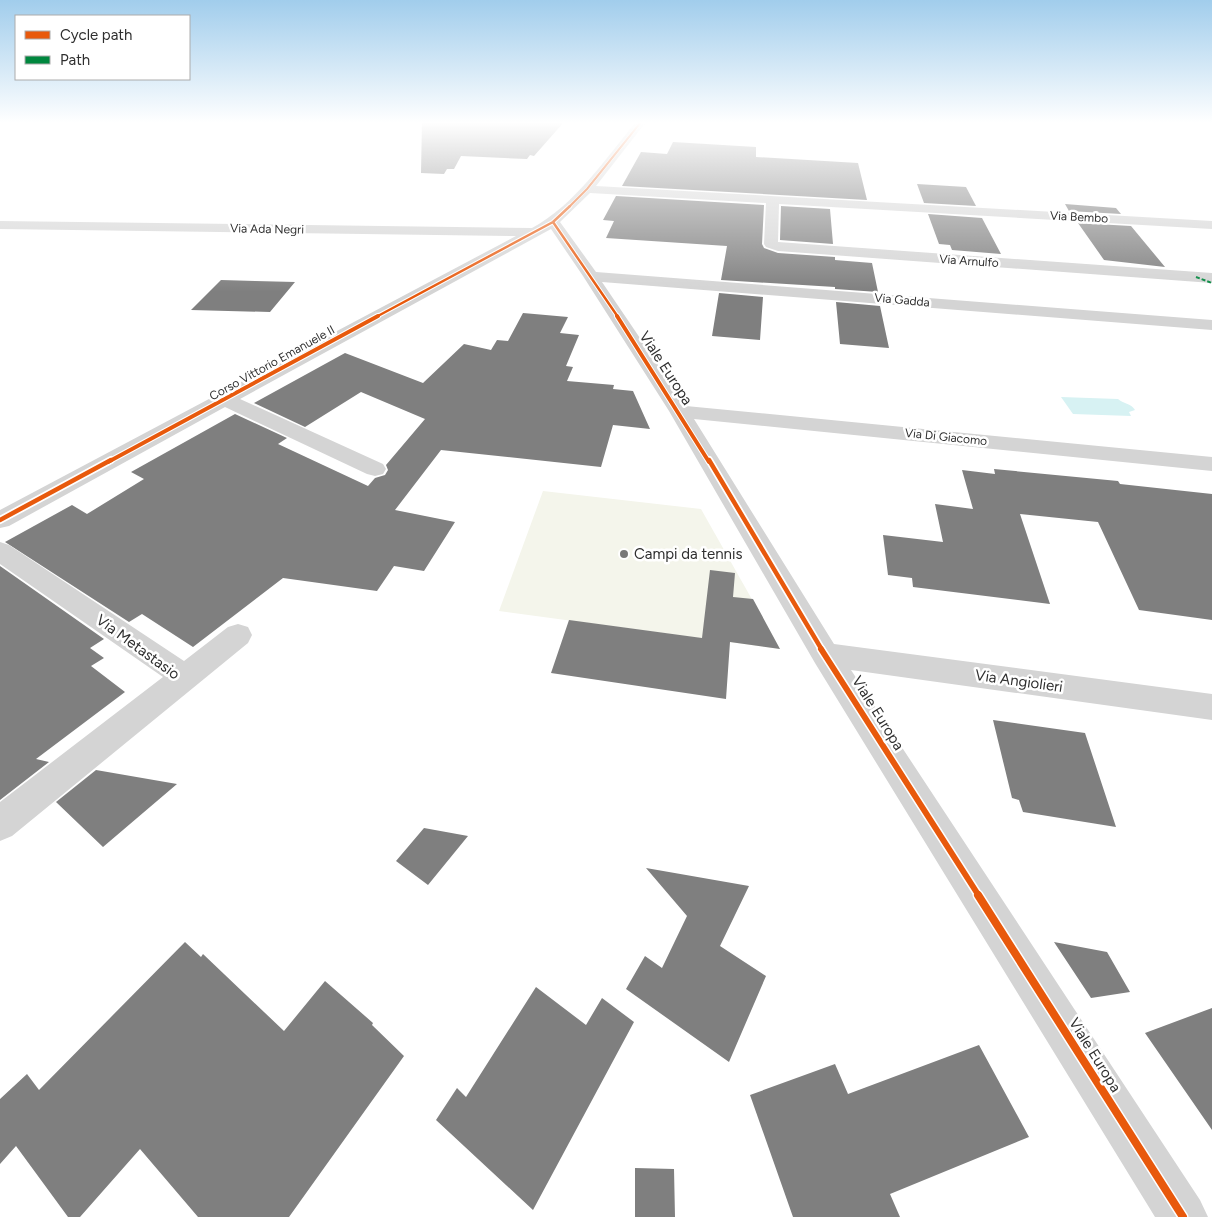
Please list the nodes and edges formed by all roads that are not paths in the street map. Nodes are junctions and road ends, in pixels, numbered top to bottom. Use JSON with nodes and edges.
{"nodes":[{"id":1,"x":595,"y":179,"type":"edge"},
{"id":2,"x":587,"y":189,"type":"junction"},
{"id":3,"x":773,"y":199,"type":"junction"},
{"id":4,"x":0,"y":225,"type":"edge"},
{"id":5,"x":1212,"y":225,"type":"edge"},
{"id":6,"x":557,"y":247,"type":"junction"},
{"id":7,"x":1212,"y":278,"type":"edge"},
{"id":8,"x":1212,"y":325,"type":"edge"},
{"id":9,"x":226,"y":400,"type":"junction"},
{"id":10,"x":679,"y":411,"type":"junction"},
{"id":11,"x":1212,"y":464,"type":"edge"},
{"id":12,"x":375,"y":469,"type":"dead end"},
{"id":13,"x":0,"y":520,"type":"edge"},
{"id":14,"x":0,"y":551,"type":"edge"},
{"id":15,"x":238,"y":635,"type":"dead end"},
{"id":16,"x":825,"y":654,"type":"junction"},
{"id":17,"x":185,"y":677,"type":"junction"},
{"id":18,"x":1212,"y":707,"type":"edge"},
{"id":19,"x":0,"y":824,"type":"edge"},
{"id":20,"x":1183,"y":1217,"type":"edge"}],
"edges":[{"from":1,"to":2,"type":"street","name":"Corso Vittorio Emanuele II"},
{"from":2,"to":3,"type":"street","name":"Via Bembo"},
{"from":2,"to":6,"type":"street","name":"Corso Vittorio Emanuele II"},
{"from":3,"to":5,"type":"street","name":"Via Bembo"},
{"from":3,"to":7,"type":"street","name":"Via Arnulfo"},
{"from":4,"to":6,"type":"street","name":"Via Ada Negri"},
{"from":6,"to":8,"type":"street","name":"Via Gadda"},
{"from":6,"to":9,"type":"street","name":"Corso Vittorio Emanuele II"},
{"from":6,"to":10,"type":"street","name":"Viale Europa"},
{"from":9,"to":12,"type":"street"},
{"from":9,"to":13,"type":"street","name":"Corso Vittorio Emanuele II"},
{"from":10,"to":11,"type":"street","name":"Via Di Giacomo"},
{"from":10,"to":16,"type":"street","name":"Viale Europa"},
{"from":14,"to":17,"type":"street","name":"Via Metastasio"},
{"from":15,"to":17,"type":"street"},
{"from":16,"to":18,"type":"street","name":"Via Angiolieri"},
{"from":16,"to":20,"type":"street","name":"Viale Europa"},
{"from":17,"to":19,"type":"street","name":"Via Metastasio"}]}
